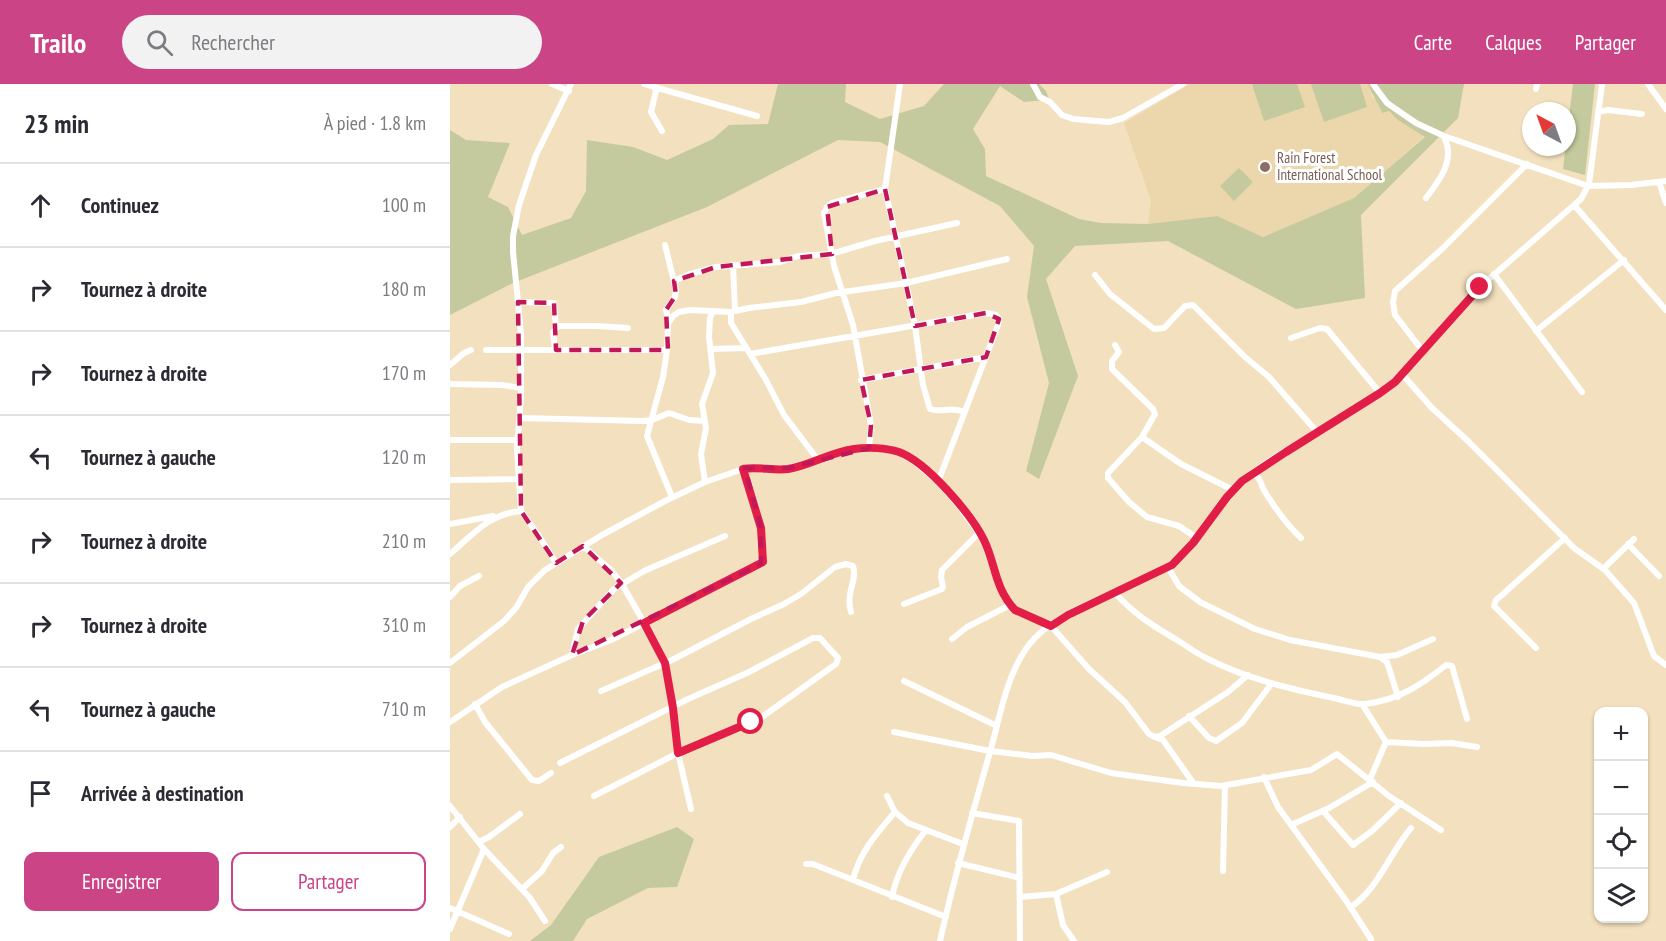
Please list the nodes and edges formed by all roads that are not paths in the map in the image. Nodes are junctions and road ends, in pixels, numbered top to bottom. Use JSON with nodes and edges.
{"nodes":[{"id":1,"x":552,"y":84,"type":"edge"},
{"id":2,"x":644,"y":84,"type":"edge"},
{"id":3,"x":900,"y":84,"type":"edge"},
{"id":4,"x":1033,"y":84,"type":"edge"},
{"id":5,"x":1183,"y":84,"type":"edge"},
{"id":6,"x":1373,"y":84,"type":"edge"},
{"id":7,"x":1602,"y":84,"type":"edge"},
{"id":8,"x":1648,"y":84,"type":"edge"},
{"id":9,"x":570,"y":87,"type":"edge"},
{"id":10,"x":654,"y":87,"type":"junction"},
{"id":11,"x":1666,"y":109,"type":"edge"},
{"id":12,"x":1598,"y":112,"type":"junction"},
{"id":13,"x":1642,"y":114,"type":"dead end"},
{"id":14,"x":757,"y":116,"type":"dead end"},
{"id":15,"x":662,"y":131,"type":"dead end"},
{"id":16,"x":1444,"y":136,"type":"junction"},
{"id":17,"x":1527,"y":164,"type":"junction"},
{"id":18,"x":1662,"y":181,"type":"edge"},
{"id":19,"x":1588,"y":186,"type":"junction"},
{"id":20,"x":885,"y":189,"type":"junction"},
{"id":21,"x":1426,"y":198,"type":"dead end"},
{"id":22,"x":1666,"y":203,"type":"edge"},
{"id":23,"x":1574,"y":206,"type":"junction"},
{"id":24,"x":957,"y":224,"type":"dead end"},
{"id":25,"x":895,"y":236,"type":"junction"},
{"id":26,"x":665,"y":245,"type":"dead end"},
{"id":27,"x":831,"y":254,"type":"junction"},
{"id":28,"x":1007,"y":259,"type":"dead end"},
{"id":29,"x":1624,"y":260,"type":"junction"},
{"id":30,"x":733,"y":265,"type":"junction"},
{"id":31,"x":1494,"y":273,"type":"junction"},
{"id":32,"x":1095,"y":276,"type":"dead end"},
{"id":33,"x":674,"y":281,"type":"junction"},
{"id":34,"x":906,"y":282,"type":"junction"},
{"id":35,"x":843,"y":293,"type":"junction"},
{"id":36,"x":518,"y":302,"type":"junction"},
{"id":37,"x":1666,"y":310,"type":"edge"},
{"id":38,"x":713,"y":311,"type":"junction"},
{"id":39,"x":733,"y":311,"type":"junction"},
{"id":40,"x":669,"y":321,"type":"junction"},
{"id":41,"x":915,"y":326,"type":"junction"},
{"id":42,"x":556,"y":328,"type":"junction"},
{"id":43,"x":628,"y":328,"type":"dead end"},
{"id":44,"x":1536,"y":331,"type":"junction"},
{"id":45,"x":853,"y":337,"type":"junction"},
{"id":46,"x":1291,"y":338,"type":"dead end"},
{"id":47,"x":1115,"y":345,"type":"dead end"},
{"id":48,"x":521,"y":349,"type":"junction"},
{"id":49,"x":711,"y":349,"type":"junction"},
{"id":50,"x":471,"y":350,"type":"dead end"},
{"id":51,"x":486,"y":350,"type":"dead end"},
{"id":52,"x":555,"y":350,"type":"junction"},
{"id":53,"x":668,"y":350,"type":"junction"},
{"id":54,"x":1422,"y":350,"type":"junction"},
{"id":55,"x":748,"y":351,"type":"junction"},
{"id":56,"x":986,"y":357,"type":"junction"},
{"id":57,"x":450,"y":365,"type":"edge"},
{"id":58,"x":921,"y":369,"type":"junction"},
{"id":59,"x":1402,"y":374,"type":"junction"},
{"id":60,"x":861,"y":380,"type":"junction"},
{"id":61,"x":450,"y":384,"type":"edge"},
{"id":62,"x":521,"y":388,"type":"junction"},
{"id":63,"x":1582,"y":392,"type":"dead end"},
{"id":64,"x":1380,"y":393,"type":"junction"},
{"id":65,"x":964,"y":412,"type":"junction"},
{"id":66,"x":520,"y":418,"type":"junction"},
{"id":67,"x":652,"y":420,"type":"junction"},
{"id":68,"x":705,"y":422,"type":"junction"},
{"id":69,"x":1317,"y":432,"type":"junction"},
{"id":70,"x":1142,"y":437,"type":"junction"},
{"id":71,"x":450,"y":440,"type":"edge"},
{"id":72,"x":517,"y":440,"type":"junction"},
{"id":73,"x":869,"y":448,"type":"junction"},
{"id":74,"x":818,"y":459,"type":"junction"},
{"id":75,"x":743,"y":469,"type":"junction"},
{"id":76,"x":1254,"y":473,"type":"junction"},
{"id":77,"x":519,"y":479,"type":"junction"},
{"id":78,"x":450,"y":480,"type":"edge"},
{"id":79,"x":705,"y":482,"type":"junction"},
{"id":80,"x":938,"y":482,"type":"junction"},
{"id":81,"x":1233,"y":490,"type":"junction"},
{"id":82,"x":672,"y":497,"type":"junction"},
{"id":83,"x":521,"y":511,"type":"junction"},
{"id":84,"x":499,"y":515,"type":"junction"},
{"id":85,"x":450,"y":524,"type":"edge"},
{"id":86,"x":979,"y":533,"type":"junction"},
{"id":87,"x":725,"y":536,"type":"dead end"},
{"id":88,"x":1301,"y":537,"type":"dead end"},
{"id":89,"x":1197,"y":538,"type":"junction"},
{"id":90,"x":1565,"y":538,"type":"junction"},
{"id":91,"x":1634,"y":539,"type":"dead end"},
{"id":92,"x":1628,"y":544,"type":"junction"},
{"id":93,"x":583,"y":546,"type":"junction"},
{"id":94,"x":450,"y":554,"type":"edge"},
{"id":95,"x":556,"y":563,"type":"junction"},
{"id":96,"x":1168,"y":567,"type":"junction"},
{"id":97,"x":1602,"y":569,"type":"junction"},
{"id":98,"x":479,"y":576,"type":"dead end"},
{"id":99,"x":1659,"y":576,"type":"dead end"},
{"id":100,"x":621,"y":584,"type":"junction"},
{"id":101,"x":1115,"y":593,"type":"junction"},
{"id":102,"x":450,"y":597,"type":"edge"},
{"id":103,"x":904,"y":604,"type":"dead end"},
{"id":104,"x":1010,"y":605,"type":"junction"},
{"id":105,"x":851,"y":612,"type":"dead end"},
{"id":106,"x":644,"y":623,"type":"junction"},
{"id":107,"x":1051,"y":626,"type":"junction"},
{"id":108,"x":952,"y":639,"type":"dead end"},
{"id":109,"x":1433,"y":639,"type":"dead end"},
{"id":110,"x":1536,"y":648,"type":"dead end"},
{"id":111,"x":572,"y":655,"type":"junction"},
{"id":112,"x":1380,"y":657,"type":"junction"},
{"id":113,"x":451,"y":661,"type":"edge"},
{"id":114,"x":665,"y":663,"type":"junction"},
{"id":115,"x":1666,"y":665,"type":"edge"},
{"id":116,"x":1248,"y":675,"type":"junction"},
{"id":117,"x":904,"y":681,"type":"dead end"},
{"id":118,"x":1272,"y":683,"type":"junction"},
{"id":119,"x":601,"y":691,"type":"dead end"},
{"id":120,"x":1398,"y":697,"type":"junction"},
{"id":121,"x":475,"y":704,"type":"junction"},
{"id":122,"x":1362,"y":704,"type":"junction"},
{"id":123,"x":673,"y":708,"type":"junction"},
{"id":124,"x":1189,"y":716,"type":"junction"},
{"id":125,"x":1467,"y":718,"type":"dead end"},
{"id":126,"x":450,"y":722,"type":"edge"},
{"id":127,"x":997,"y":726,"type":"junction"},
{"id":128,"x":894,"y":732,"type":"dead end"},
{"id":129,"x":1155,"y":737,"type":"junction"},
{"id":130,"x":1386,"y":742,"type":"junction"},
{"id":131,"x":1477,"y":747,"type":"dead end"},
{"id":132,"x":990,"y":751,"type":"junction"},
{"id":133,"x":678,"y":753,"type":"junction"},
{"id":134,"x":560,"y":763,"type":"dead end"},
{"id":135,"x":551,"y":773,"type":"dead end"},
{"id":136,"x":1264,"y":777,"type":"junction"},
{"id":137,"x":1371,"y":780,"type":"junction"},
{"id":138,"x":1194,"y":784,"type":"junction"},
{"id":139,"x":1225,"y":785,"type":"junction"},
{"id":140,"x":594,"y":796,"type":"dead end"},
{"id":141,"x":887,"y":796,"type":"dead end"},
{"id":142,"x":1401,"y":803,"type":"junction"},
{"id":143,"x":450,"y":806,"type":"edge"},
{"id":144,"x":691,"y":809,"type":"dead end"},
{"id":145,"x":1323,"y":811,"type":"junction"},
{"id":146,"x":895,"y":812,"type":"junction"},
{"id":147,"x":972,"y":813,"type":"junction"},
{"id":148,"x":520,"y":814,"type":"dead end"},
{"id":149,"x":460,"y":817,"type":"junction"},
{"id":150,"x":1291,"y":825,"type":"junction"},
{"id":151,"x":450,"y":827,"type":"edge"},
{"id":152,"x":1411,"y":828,"type":"dead end"},
{"id":153,"x":926,"y":830,"type":"junction"},
{"id":154,"x":1441,"y":830,"type":"dead end"},
{"id":155,"x":479,"y":842,"type":"junction"},
{"id":156,"x":963,"y":844,"type":"junction"},
{"id":157,"x":561,"y":847,"type":"dead end"},
{"id":158,"x":484,"y":849,"type":"junction"},
{"id":159,"x":958,"y":863,"type":"junction"},
{"id":160,"x":806,"y":864,"type":"dead end"},
{"id":161,"x":1223,"y":871,"type":"dead end"},
{"id":162,"x":1107,"y":872,"type":"dead end"},
{"id":163,"x":1020,"y":878,"type":"junction"},
{"id":164,"x":852,"y":880,"type":"junction"},
{"id":165,"x":522,"y":889,"type":"junction"},
{"id":166,"x":1056,"y":894,"type":"junction"},
{"id":167,"x":892,"y":897,"type":"junction"},
{"id":168,"x":1020,"y":897,"type":"junction"},
{"id":169,"x":1351,"y":907,"type":"junction"},
{"id":170,"x":450,"y":908,"type":"edge"},
{"id":171,"x":459,"y":911,"type":"junction"},
{"id":172,"x":946,"y":917,"type":"junction"},
{"id":173,"x":545,"y":921,"type":"dead end"},
{"id":174,"x":450,"y":929,"type":"edge"},
{"id":175,"x":509,"y":934,"type":"dead end"},
{"id":176,"x":1371,"y":939,"type":"dead end"},
{"id":177,"x":940,"y":941,"type":"edge"},
{"id":178,"x":1020,"y":941,"type":"edge"},
{"id":179,"x":1074,"y":941,"type":"edge"}],
"edges":[{"from":1,"to":9,"type":"street"},
{"from":2,"to":10,"type":"street"},
{"from":3,"to":20,"type":"street"},
{"from":4,"to":5,"type":"street"},
{"from":6,"to":16,"type":"street"},
{"from":7,"to":12,"type":"street"},
{"from":8,"to":11,"type":"street"},
{"from":9,"to":36,"type":"street"},
{"from":10,"to":14,"type":"street"},
{"from":10,"to":15,"type":"street"},
{"from":12,"to":13,"type":"street"},
{"from":12,"to":19,"type":"street"},
{"from":16,"to":17,"type":"street"},
{"from":16,"to":21,"type":"street"},
{"from":17,"to":19,"type":"street"},
{"from":17,"to":54,"type":"street"},
{"from":18,"to":19,"type":"street"},
{"from":18,"to":22,"type":"street"},
{"from":19,"to":23,"type":"street"},
{"from":20,"to":25,"type":"street"},
{"from":20,"to":27,"type":"street"},
{"from":23,"to":29,"type":"street"},
{"from":23,"to":31,"type":"street"},
{"from":24,"to":25,"type":"street"},
{"from":25,"to":27,"type":"street"},
{"from":25,"to":34,"type":"street"},
{"from":26,"to":33,"type":"street"},
{"from":27,"to":30,"type":"street"},
{"from":27,"to":35,"type":"street"},
{"from":28,"to":34,"type":"street"},
{"from":29,"to":37,"type":"street"},
{"from":29,"to":44,"type":"street"},
{"from":30,"to":33,"type":"street"},
{"from":30,"to":39,"type":"street"},
{"from":31,"to":44,"type":"street"},
{"from":31,"to":54,"type":"street"},
{"from":32,"to":69,"type":"street"},
{"from":33,"to":40,"type":"street"},
{"from":34,"to":35,"type":"street"},
{"from":34,"to":41,"type":"street"},
{"from":35,"to":39,"type":"street"},
{"from":35,"to":45,"type":"street"},
{"from":36,"to":42,"type":"street"},
{"from":36,"to":48,"type":"street"},
{"from":38,"to":39,"type":"street"},
{"from":38,"to":40,"type":"street"},
{"from":38,"to":49,"type":"street"},
{"from":39,"to":55,"type":"street"},
{"from":40,"to":53,"type":"street"},
{"from":41,"to":45,"type":"street"},
{"from":41,"to":56,"type":"street"},
{"from":41,"to":58,"type":"street"},
{"from":42,"to":43,"type":"street"},
{"from":42,"to":52,"type":"street"},
{"from":44,"to":63,"type":"street"},
{"from":45,"to":55,"type":"street"},
{"from":45,"to":60,"type":"street"},
{"from":46,"to":64,"type":"street"},
{"from":47,"to":70,"type":"street"},
{"from":48,"to":51,"type":"street"},
{"from":48,"to":52,"type":"street"},
{"from":48,"to":62,"type":"street"},
{"from":49,"to":55,"type":"street"},
{"from":49,"to":68,"type":"street"},
{"from":50,"to":57,"type":"street"},
{"from":52,"to":53,"type":"street"},
{"from":53,"to":67,"type":"street"},
{"from":54,"to":59,"type":"street"},
{"from":55,"to":74,"type":"street"},
{"from":56,"to":58,"type":"street"},
{"from":56,"to":65,"type":"street"},
{"from":58,"to":60,"type":"street"},
{"from":58,"to":65,"type":"street"},
{"from":59,"to":64,"type":"street"},
{"from":59,"to":90,"type":"street"},
{"from":60,"to":73,"type":"street"},
{"from":61,"to":62,"type":"street"},
{"from":62,"to":66,"type":"street"},
{"from":64,"to":69,"type":"street"},
{"from":65,"to":80,"type":"street"},
{"from":66,"to":67,"type":"street"},
{"from":66,"to":72,"type":"street"},
{"from":67,"to":68,"type":"street"},
{"from":67,"to":82,"type":"street"},
{"from":68,"to":79,"type":"street"},
{"from":69,"to":76,"type":"street"},
{"from":70,"to":81,"type":"street"},
{"from":70,"to":89,"type":"street"},
{"from":71,"to":72,"type":"street"},
{"from":72,"to":77,"type":"street"},
{"from":73,"to":74,"type":"street"},
{"from":73,"to":80,"type":"street"},
{"from":74,"to":75,"type":"street"},
{"from":75,"to":79,"type":"street"},
{"from":75,"to":106,"type":"street"},
{"from":76,"to":81,"type":"street"},
{"from":76,"to":88,"type":"street"},
{"from":77,"to":78,"type":"street"},
{"from":77,"to":83,"type":"street"},
{"from":79,"to":82,"type":"street"},
{"from":80,"to":86,"type":"street"},
{"from":81,"to":89,"type":"street"},
{"from":82,"to":93,"type":"street"},
{"from":83,"to":84,"type":"street"},
{"from":83,"to":95,"type":"street"},
{"from":84,"to":85,"type":"street"},
{"from":84,"to":94,"type":"street"},
{"from":86,"to":103,"type":"street"},
{"from":86,"to":104,"type":"street"},
{"from":87,"to":100,"type":"street"},
{"from":89,"to":96,"type":"street"},
{"from":90,"to":97,"type":"street"},
{"from":90,"to":110,"type":"street"},
{"from":91,"to":92,"type":"street"},
{"from":92,"to":97,"type":"street"},
{"from":92,"to":99,"type":"street"},
{"from":93,"to":95,"type":"street"},
{"from":93,"to":100,"type":"street"},
{"from":95,"to":113,"type":"street"},
{"from":96,"to":101,"type":"street"},
{"from":96,"to":112,"type":"street"},
{"from":97,"to":115,"type":"street"},
{"from":98,"to":102,"type":"street"},
{"from":100,"to":106,"type":"street"},
{"from":100,"to":111,"type":"street"},
{"from":101,"to":107,"type":"street"},
{"from":101,"to":116,"type":"street"},
{"from":104,"to":107,"type":"street"},
{"from":104,"to":108,"type":"street"},
{"from":105,"to":114,"type":"street"},
{"from":106,"to":111,"type":"street"},
{"from":106,"to":114,"type":"street"},
{"from":107,"to":127,"type":"street"},
{"from":107,"to":129,"type":"street"},
{"from":109,"to":112,"type":"street"},
{"from":111,"to":121,"type":"street"},
{"from":112,"to":120,"type":"street"},
{"from":114,"to":119,"type":"street"},
{"from":114,"to":123,"type":"street"},
{"from":116,"to":118,"type":"street"},
{"from":116,"to":124,"type":"street"},
{"from":117,"to":127,"type":"street"},
{"from":118,"to":122,"type":"street"},
{"from":118,"to":124,"type":"street"},
{"from":120,"to":122,"type":"street"},
{"from":120,"to":125,"type":"street"},
{"from":121,"to":126,"type":"street"},
{"from":121,"to":135,"type":"street"},
{"from":122,"to":130,"type":"street"},
{"from":123,"to":133,"type":"street"},
{"from":123,"to":133,"type":"street"},
{"from":123,"to":134,"type":"street"},
{"from":124,"to":129,"type":"street"},
{"from":127,"to":132,"type":"street"},
{"from":128,"to":132,"type":"street"},
{"from":129,"to":138,"type":"street"},
{"from":130,"to":131,"type":"street"},
{"from":130,"to":137,"type":"street"},
{"from":132,"to":138,"type":"street"},
{"from":132,"to":147,"type":"street"},
{"from":133,"to":140,"type":"street"},
{"from":133,"to":144,"type":"street"},
{"from":136,"to":137,"type":"street"},
{"from":136,"to":139,"type":"street"},
{"from":136,"to":150,"type":"street"},
{"from":137,"to":142,"type":"street"},
{"from":137,"to":145,"type":"street"},
{"from":138,"to":139,"type":"street"},
{"from":139,"to":161,"type":"street"},
{"from":141,"to":146,"type":"street"},
{"from":142,"to":145,"type":"street"},
{"from":142,"to":154,"type":"street"},
{"from":143,"to":149,"type":"street"},
{"from":145,"to":150,"type":"street"},
{"from":146,"to":153,"type":"street"},
{"from":146,"to":164,"type":"street"},
{"from":147,"to":156,"type":"street"},
{"from":147,"to":163,"type":"street"},
{"from":148,"to":155,"type":"street"},
{"from":149,"to":151,"type":"street"},
{"from":149,"to":155,"type":"street"},
{"from":150,"to":169,"type":"street"},
{"from":152,"to":169,"type":"street"},
{"from":153,"to":156,"type":"street"},
{"from":153,"to":167,"type":"street"},
{"from":155,"to":158,"type":"street"},
{"from":156,"to":159,"type":"street"},
{"from":157,"to":165,"type":"street"},
{"from":158,"to":165,"type":"street"},
{"from":158,"to":171,"type":"street"},
{"from":159,"to":163,"type":"street"},
{"from":159,"to":172,"type":"street"},
{"from":160,"to":164,"type":"street"},
{"from":162,"to":166,"type":"street"},
{"from":163,"to":168,"type":"street"},
{"from":164,"to":167,"type":"street"},
{"from":165,"to":173,"type":"street"},
{"from":166,"to":168,"type":"street"},
{"from":166,"to":179,"type":"street"},
{"from":167,"to":172,"type":"street"},
{"from":168,"to":178,"type":"street"},
{"from":169,"to":176,"type":"street"},
{"from":170,"to":171,"type":"street"},
{"from":171,"to":174,"type":"street"},
{"from":171,"to":175,"type":"street"},
{"from":172,"to":177,"type":"street"}]}
